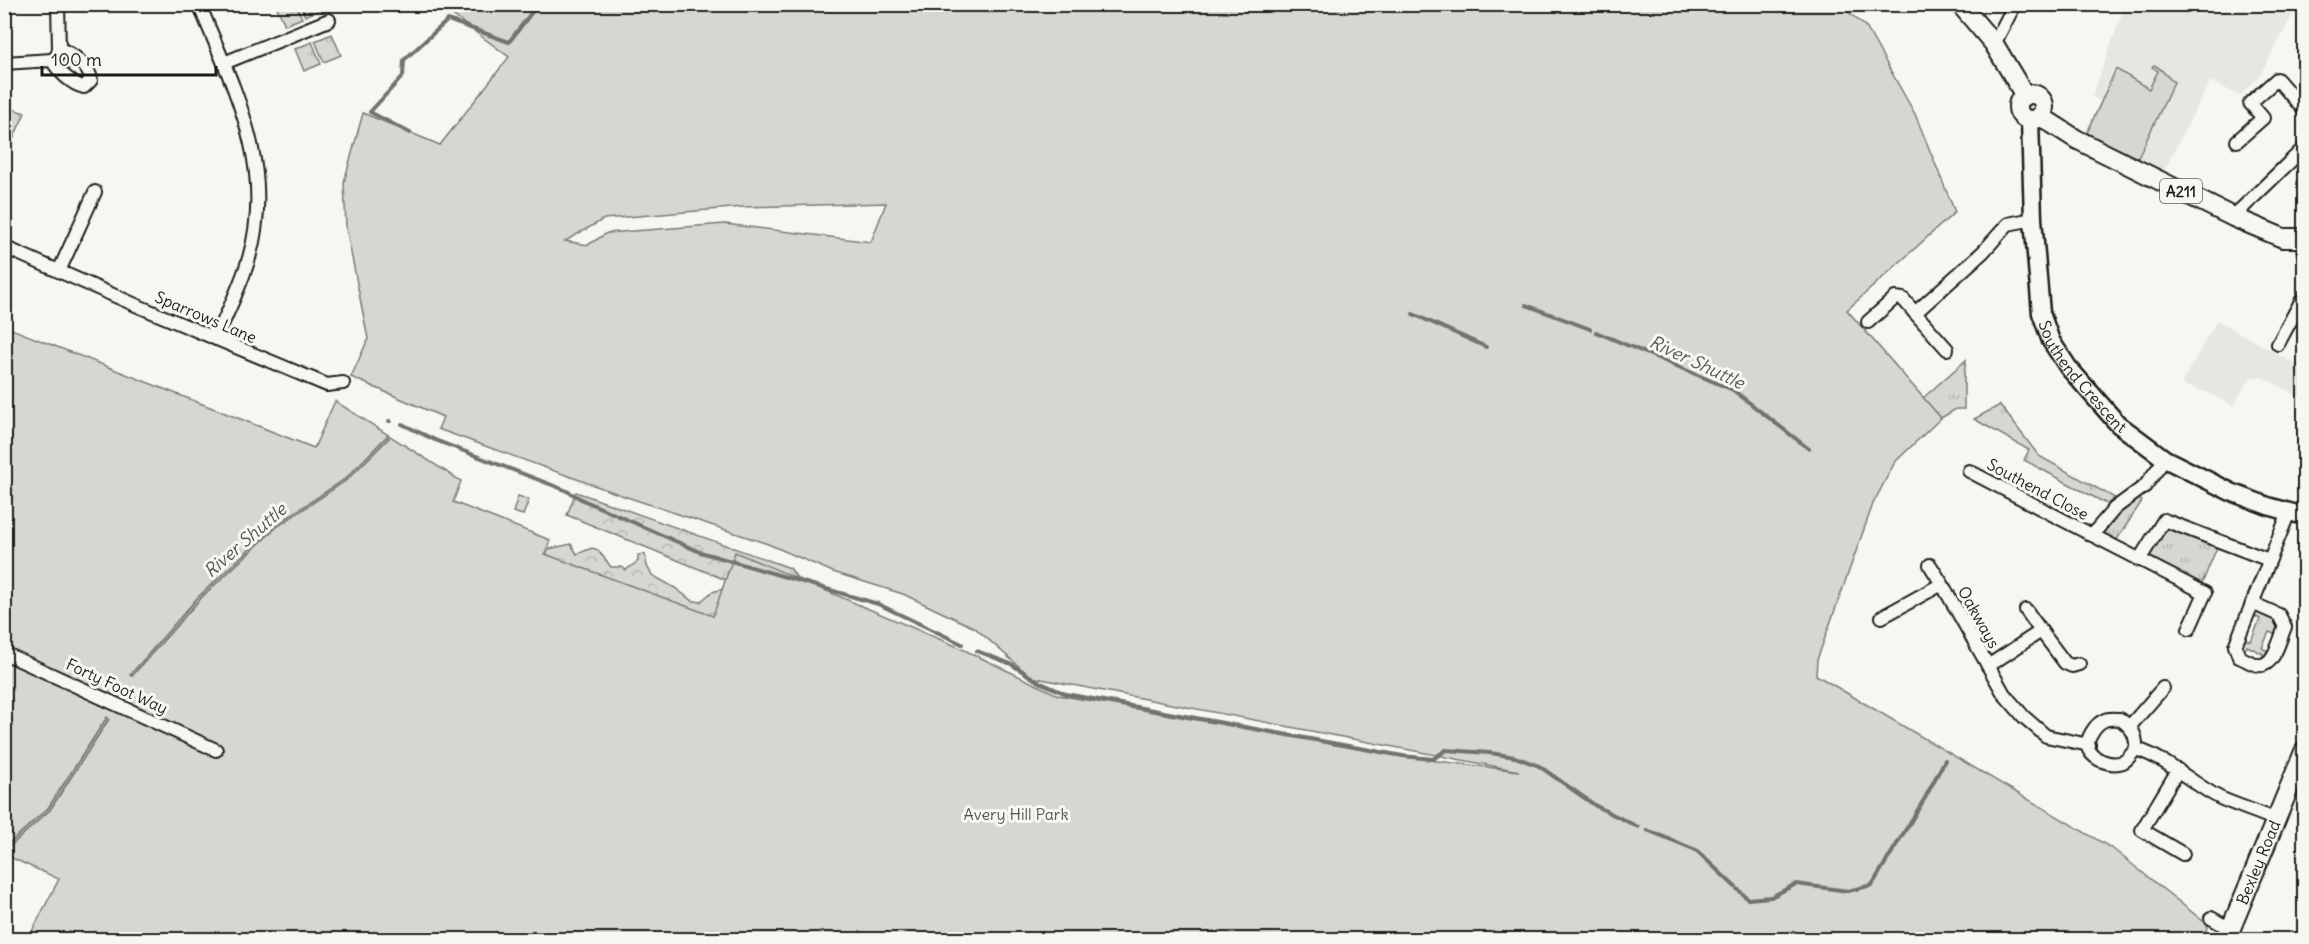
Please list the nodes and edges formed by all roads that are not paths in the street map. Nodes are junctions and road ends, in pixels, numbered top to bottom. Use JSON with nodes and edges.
{"nodes":[{"id":1,"x":58,"y":4,"type":"edge"},
{"id":2,"x":199,"y":4,"type":"edge"},
{"id":3,"x":1960,"y":4,"type":"edge"},
{"id":4,"x":2015,"y":4,"type":"edge"},
{"id":5,"x":329,"y":20,"type":"dead end"},
{"id":6,"x":1994,"y":44,"type":"junction"},
{"id":7,"x":4,"y":63,"type":"edge"},
{"id":8,"x":224,"y":63,"type":"junction"},
{"id":9,"x":2304,"y":110,"type":"edge"},
{"id":10,"x":2035,"y":118,"type":"junction"},
{"id":11,"x":2237,"y":141,"type":"dead end"},
{"id":12,"x":2304,"y":148,"type":"edge"},
{"id":13,"x":94,"y":192,"type":"dead end"},
{"id":14,"x":2233,"y":217,"type":"junction"},
{"id":15,"x":2033,"y":219,"type":"junction"},
{"id":16,"x":2304,"y":243,"type":"edge"},
{"id":17,"x":4,"y":247,"type":"edge"},
{"id":18,"x":59,"y":271,"type":"junction"},
{"id":19,"x":2304,"y":296,"type":"edge"},
{"id":20,"x":1916,"y":312,"type":"junction"},
{"id":21,"x":1868,"y":322,"type":"dead end"},
{"id":22,"x":216,"y":339,"type":"junction"},
{"id":23,"x":2278,"y":344,"type":"dead end"},
{"id":24,"x":1947,"y":349,"type":"dead end"},
{"id":25,"x":343,"y":383,"type":"dead end"},
{"id":26,"x":2165,"y":459,"type":"junction"},
{"id":27,"x":1969,"y":471,"type":"dead end"},
{"id":28,"x":2297,"y":514,"type":"edge"},
{"id":29,"x":2092,"y":536,"type":"junction"},
{"id":30,"x":2139,"y":560,"type":"junction"},
{"id":31,"x":2269,"y":560,"type":"junction"},
{"id":32,"x":1930,"y":565,"type":"dead end"},
{"id":33,"x":1942,"y":584,"type":"junction"},
{"id":34,"x":2252,"y":603,"type":"junction"},
{"id":35,"x":2026,"y":610,"type":"dead end"},
{"id":36,"x":1882,"y":616,"type":"dead end"},
{"id":37,"x":2189,"y":629,"type":"dead end"},
{"id":38,"x":2041,"y":631,"type":"junction"},
{"id":39,"x":4,"y":653,"type":"edge"},
{"id":40,"x":2079,"y":664,"type":"dead end"},
{"id":41,"x":1988,"y":666,"type":"junction"},
{"id":42,"x":2163,"y":688,"type":"dead end"},
{"id":43,"x":2130,"y":726,"type":"junction"},
{"id":44,"x":2089,"y":745,"type":"junction"},
{"id":45,"x":2136,"y":749,"type":"junction"},
{"id":46,"x":216,"y":750,"type":"dead end"},
{"id":47,"x":2304,"y":752,"type":"edge"},
{"id":48,"x":2178,"y":770,"type":"junction"},
{"id":49,"x":2300,"y":775,"type":"edge"},
{"id":50,"x":2276,"y":820,"type":"junction"},
{"id":51,"x":2183,"y":854,"type":"dead end"},
{"id":52,"x":2211,"y":918,"type":"dead end"},
{"id":53,"x":2230,"y":936,"type":"edge"}],
"edges":[{"from":1,"to":7,"type":"street"},
{"from":2,"to":8,"type":"street"},
{"from":3,"to":6,"type":"main road"},
{"from":4,"to":6,"type":"street"},
{"from":5,"to":8,"type":"street"},
{"from":6,"to":10,"type":"main road","name":"Southend Crescent"},
{"from":8,"to":22,"type":"street"},
{"from":9,"to":11,"type":"street"},
{"from":10,"to":14,"type":"main road","number":"A211"},
{"from":10,"to":15,"type":"street","name":"Southend Crescent"},
{"from":12,"to":14,"type":"street"},
{"from":13,"to":18,"type":"street"},
{"from":14,"to":16,"type":"main road","number":"A211"},
{"from":15,"to":20,"type":"street"},
{"from":15,"to":26,"type":"street","name":"Southend Crescent"},
{"from":17,"to":18,"type":"street","name":"Sparrows Lane"},
{"from":18,"to":22,"type":"street","name":"Sparrows Lane"},
{"from":19,"to":23,"type":"street"},
{"from":20,"to":21,"type":"street"},
{"from":20,"to":24,"type":"street"},
{"from":22,"to":25,"type":"street","name":"Sparrows Lane"},
{"from":26,"to":28,"type":"street","name":"Southend Crescent"},
{"from":26,"to":29,"type":"street","name":"Southend Close"},
{"from":27,"to":29,"type":"street","name":"Southend Close"},
{"from":28,"to":31,"type":"street"},
{"from":29,"to":30,"type":"street","name":"Southend Close"},
{"from":30,"to":31,"type":"street"},
{"from":30,"to":37,"type":"street","name":"Southend Close"},
{"from":31,"to":34,"type":"street"},
{"from":32,"to":33,"type":"street","name":"Oakways"},
{"from":33,"to":36,"type":"street","name":"Oakways"},
{"from":33,"to":41,"type":"street","name":"Oakways"},
{"from":34,"to":34,"type":"street"},
{"from":35,"to":38,"type":"street"},
{"from":38,"to":40,"type":"street"},
{"from":38,"to":41,"type":"street","name":"Oakways"},
{"from":39,"to":46,"type":"street","name":"Forty Foot Way"},
{"from":41,"to":44,"type":"street","name":"Oakways"},
{"from":42,"to":43,"type":"street"},
{"from":43,"to":44,"type":"street"},
{"from":43,"to":45,"type":"street"},
{"from":44,"to":45,"type":"street"},
{"from":45,"to":48,"type":"street"},
{"from":47,"to":49,"type":"main road","name":"Bexley Road"},
{"from":48,"to":50,"type":"street"},
{"from":48,"to":51,"type":"street"},
{"from":49,"to":50,"type":"main road","name":"Bexley Road"},
{"from":50,"to":53,"type":"main road","name":"Bexley Road"},
{"from":52,"to":53,"type":"street"}]}
